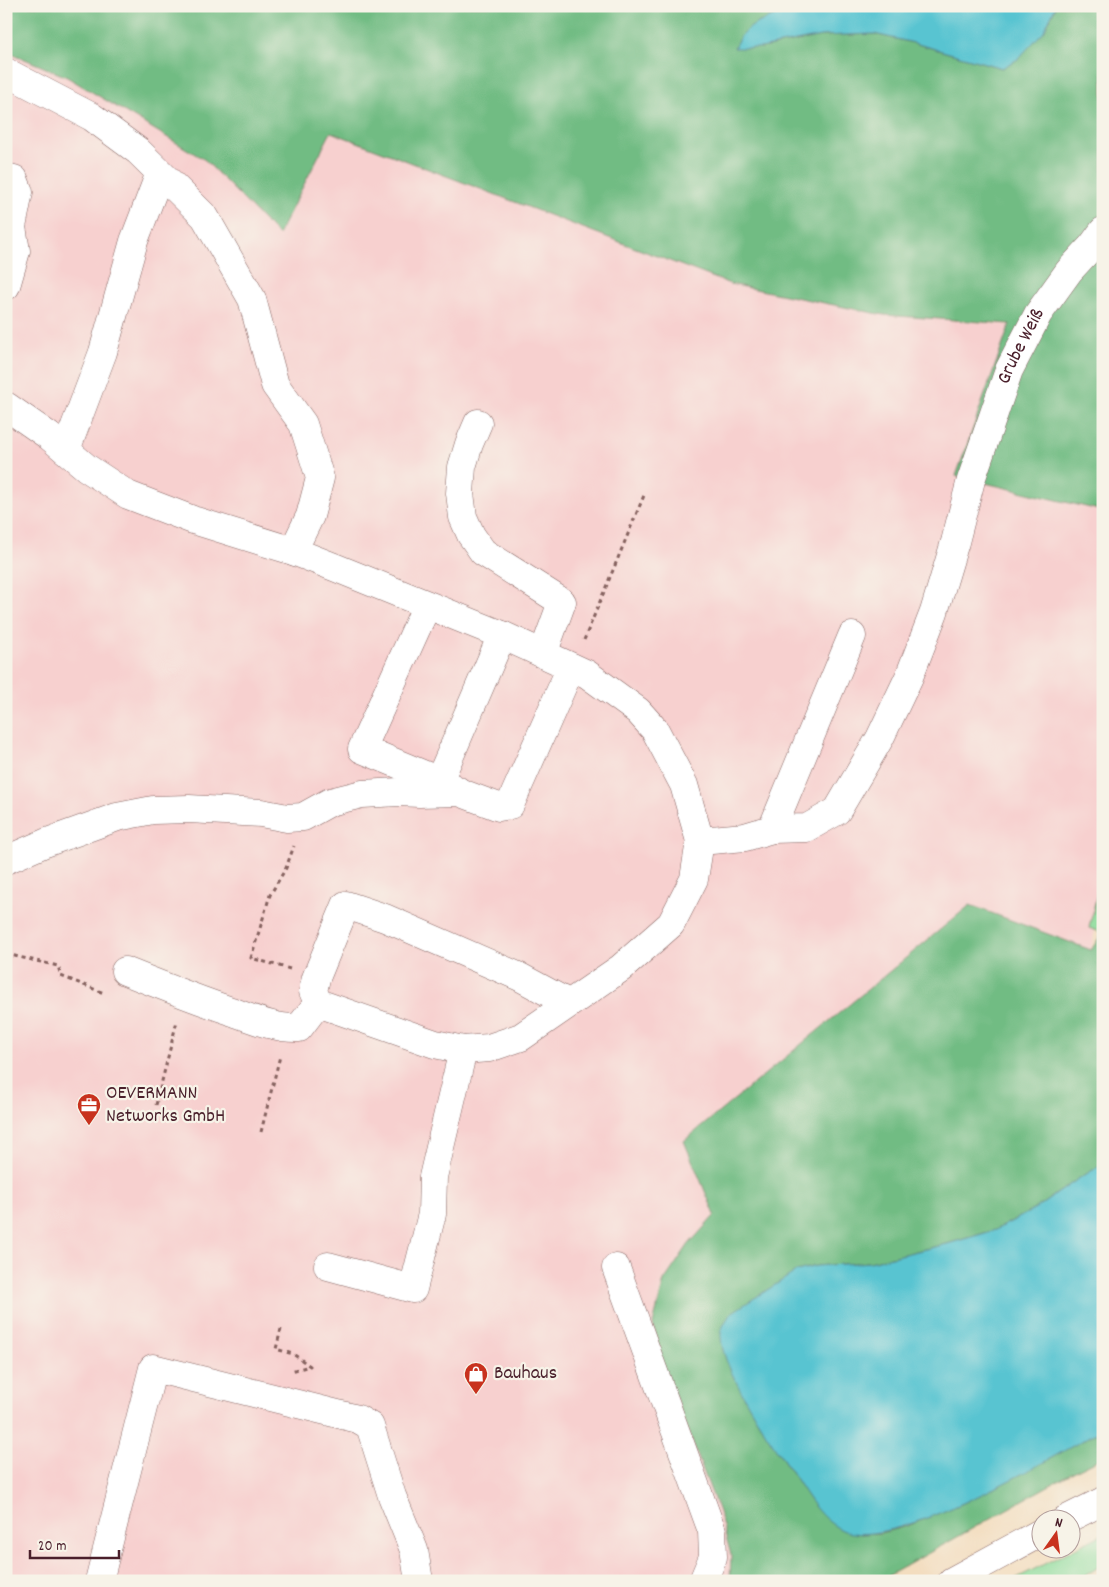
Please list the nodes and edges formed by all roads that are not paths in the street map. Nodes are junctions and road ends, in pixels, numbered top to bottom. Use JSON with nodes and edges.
{"nodes":[{"id":1,"x":6,"y":72,"type":"edge"},
{"id":2,"x":160,"y":173,"type":"junction"},
{"id":3,"x":6,"y":177,"type":"edge"},
{"id":4,"x":1103,"y":231,"type":"edge"},
{"id":5,"x":6,"y":286,"type":"edge"},
{"id":6,"x":6,"y":406,"type":"edge"},
{"id":7,"x":478,"y":423,"type":"dead end"},
{"id":8,"x":66,"y":450,"type":"junction"},
{"id":9,"x":293,"y":552,"type":"junction"},
{"id":10,"x":427,"y":605,"type":"junction"},
{"id":11,"x":502,"y":635,"type":"junction"},
{"id":12,"x":852,"y":636,"type":"dead end"},
{"id":13,"x":543,"y":654,"type":"junction"},
{"id":14,"x":572,"y":667,"type":"junction"},
{"id":15,"x":449,"y":786,"type":"junction"},
{"id":16,"x":772,"y":829,"type":"junction"},
{"id":17,"x":700,"y":841,"type":"junction"},
{"id":18,"x":6,"y":860,"type":"edge"},
{"id":19,"x":125,"y":971,"type":"road end"},
{"id":20,"x":318,"y":1003,"type":"junction"},
{"id":21,"x":568,"y":1003,"type":"junction"},
{"id":22,"x":462,"y":1050,"type":"junction"},
{"id":23,"x":328,"y":1266,"type":"dead end"},
{"id":24,"x":616,"y":1268,"type":"dead end"},
{"id":25,"x":1103,"y":1500,"type":"edge"},
{"id":26,"x":1082,"y":1511,"type":"edge"},
{"id":27,"x":1032,"y":1537,"type":"edge"},
{"id":28,"x":99,"y":1581,"type":"edge"},
{"id":29,"x":419,"y":1581,"type":"edge"},
{"id":30,"x":704,"y":1581,"type":"edge"},
{"id":31,"x":952,"y":1581,"type":"edge"}],
"edges":[{"from":1,"to":2,"type":"street"},
{"from":2,"to":8,"type":"street"},
{"from":2,"to":9,"type":"street"},
{"from":3,"to":5,"type":"street"},
{"from":4,"to":16,"type":"street","name":"Grube Weiß"},
{"from":6,"to":8,"type":"street"},
{"from":7,"to":13,"type":"street"},
{"from":8,"to":9,"type":"street"},
{"from":9,"to":10,"type":"street"},
{"from":10,"to":11,"type":"street"},
{"from":10,"to":15,"type":"street"},
{"from":11,"to":13,"type":"street"},
{"from":11,"to":15,"type":"street"},
{"from":12,"to":16,"type":"street"},
{"from":13,"to":14,"type":"street"},
{"from":14,"to":15,"type":"street"},
{"from":14,"to":17,"type":"street"},
{"from":15,"to":18,"type":"street"},
{"from":16,"to":17,"type":"street","name":"Grube Weiß"},
{"from":17,"to":21,"type":"street"},
{"from":19,"to":20,"type":"street"},
{"from":20,"to":21,"type":"street"},
{"from":20,"to":22,"type":"street"},
{"from":21,"to":22,"type":"street"},
{"from":22,"to":23,"type":"street"},
{"from":24,"to":30,"type":"street"},
{"from":25,"to":26,"type":"street"},
{"from":27,"to":31,"type":"street"},
{"from":28,"to":29,"type":"street"}]}
